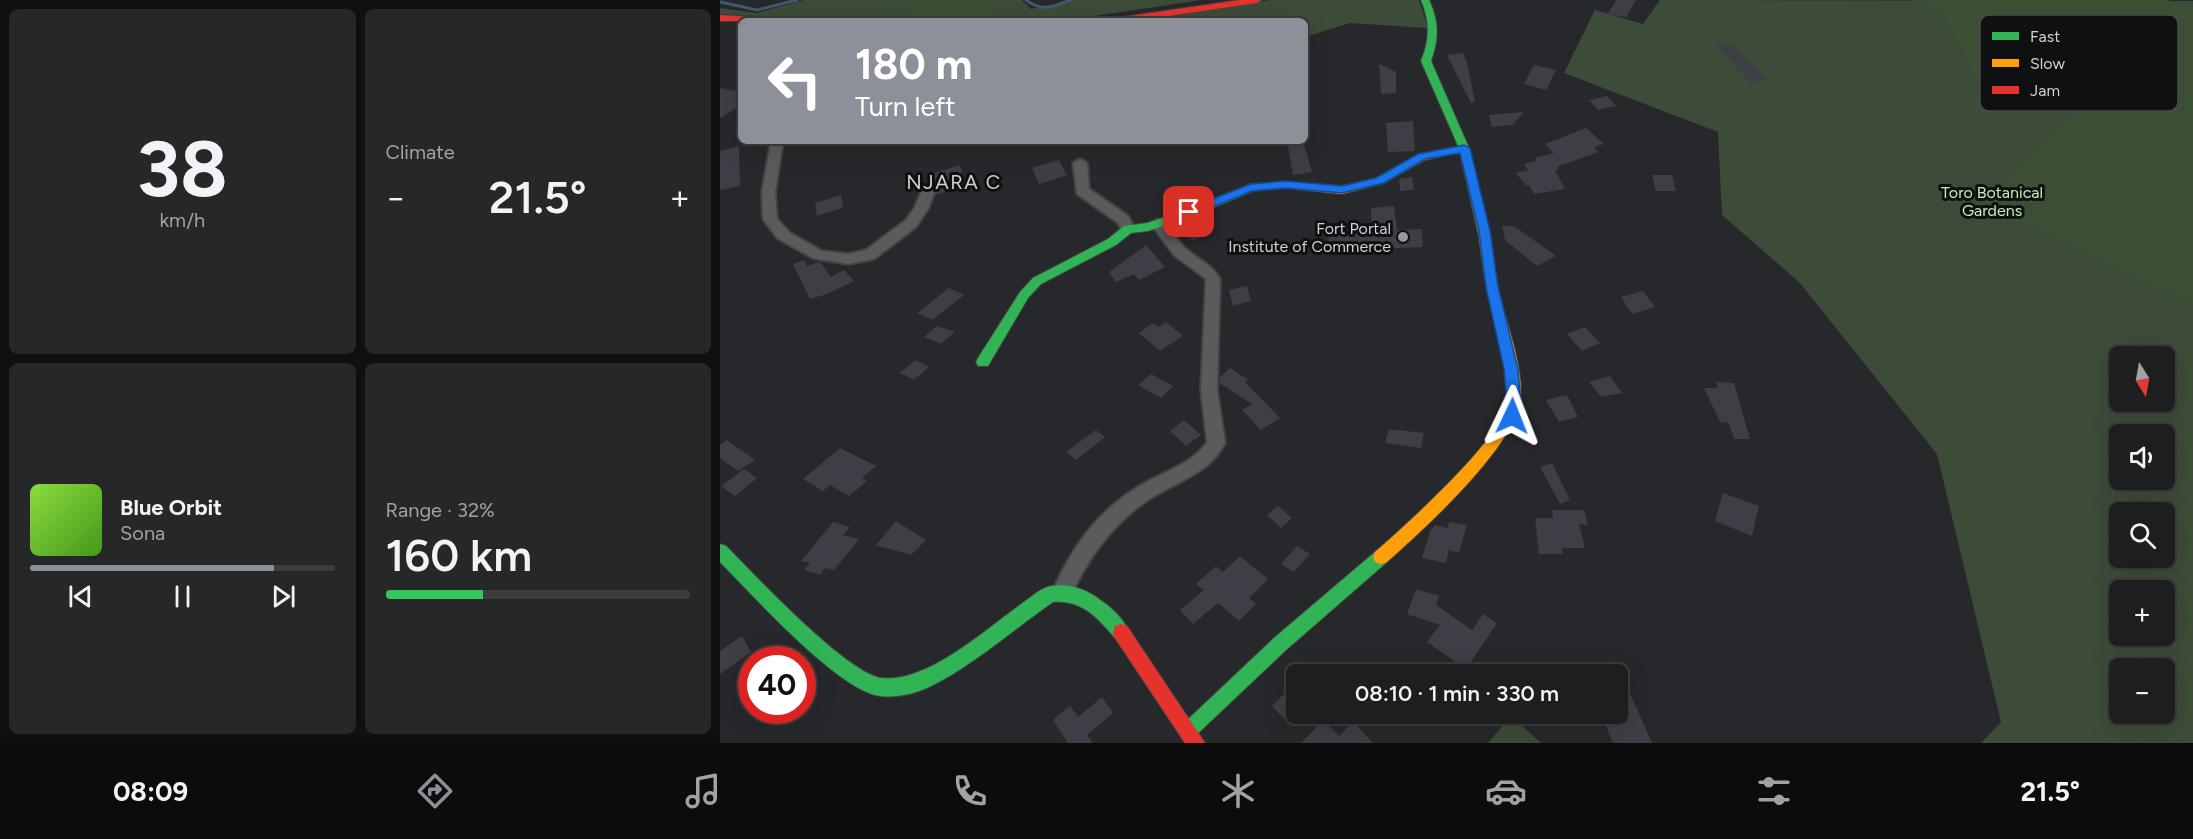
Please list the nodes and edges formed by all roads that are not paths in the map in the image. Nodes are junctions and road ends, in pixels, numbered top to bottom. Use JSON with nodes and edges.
{"nodes":[{"id":1,"x":1257,"y":0,"type":"edge"},
{"id":2,"x":1425,"y":0,"type":"edge"},
{"id":3,"x":720,"y":18,"type":"edge"},
{"id":4,"x":1136,"y":18,"type":"edge"},
{"id":5,"x":738,"y":19,"type":"edge"},
{"id":6,"x":777,"y":144,"type":"edge"},
{"id":7,"x":1464,"y":148,"type":"junction"},
{"id":8,"x":1080,"y":163,"type":"dead end"},
{"id":9,"x":928,"y":191,"type":"dead end"},
{"id":10,"x":1158,"y":224,"type":"junction"},
{"id":11,"x":1128,"y":229,"type":"junction"},
{"id":12,"x":982,"y":362,"type":"dead end"},
{"id":13,"x":720,"y":551,"type":"edge"},
{"id":14,"x":1063,"y":591,"type":"junction"},
{"id":15,"x":1192,"y":737,"type":"edge"}],
"edges":[{"from":1,"to":4,"type":"main road"},
{"from":2,"to":7,"type":"main road"},
{"from":3,"to":5,"type":"main road"},
{"from":6,"to":9,"type":"street"},
{"from":7,"to":10,"type":"main road"},
{"from":7,"to":15,"type":"main road"},
{"from":8,"to":11,"type":"street"},
{"from":10,"to":11,"type":"main road"},
{"from":10,"to":14,"type":"street"},
{"from":11,"to":12,"type":"main road"},
{"from":13,"to":14,"type":"main road"},
{"from":14,"to":15,"type":"main road"}]}
